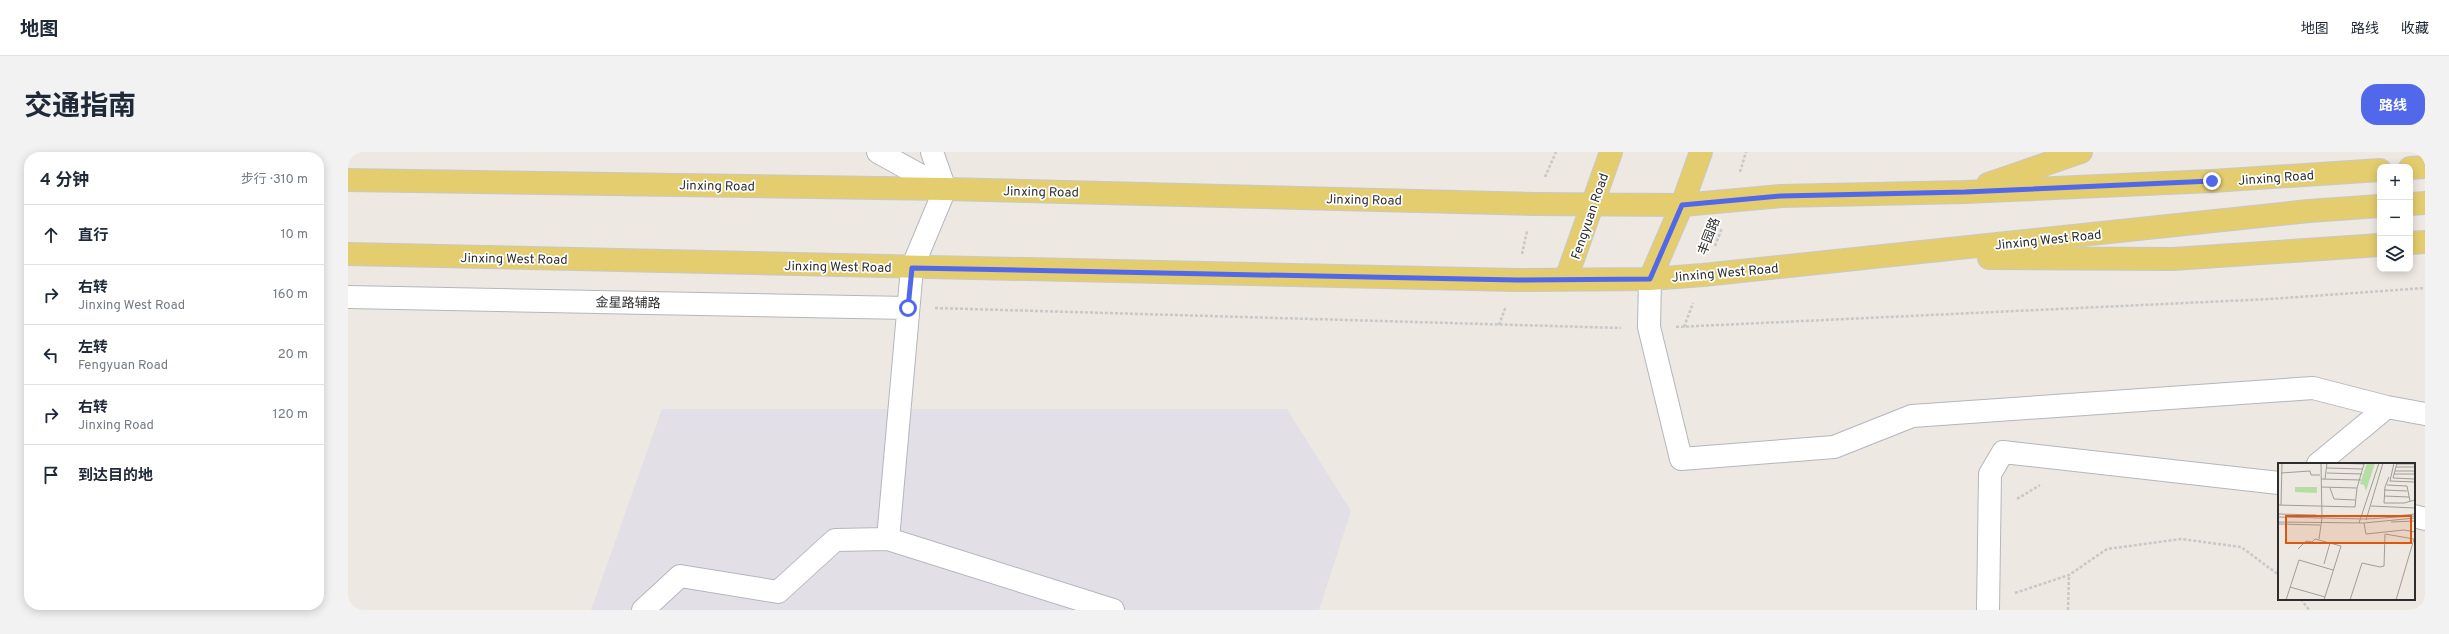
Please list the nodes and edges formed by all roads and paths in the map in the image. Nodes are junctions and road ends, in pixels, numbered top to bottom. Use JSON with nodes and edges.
{"nodes":[{"id":1,"x":878,"y":152,"type":"edge"},
{"id":2,"x":932,"y":152,"type":"edge"},
{"id":3,"x":1556,"y":152,"type":"edge"},
{"id":4,"x":1611,"y":152,"type":"edge"},
{"id":5,"x":1701,"y":152,"type":"edge"},
{"id":6,"x":1746,"y":152,"type":"edge"},
{"id":7,"x":2081,"y":152,"type":"edge"},
{"id":8,"x":2425,"y":167,"type":"edge"},
{"id":9,"x":2413,"y":168,"type":"edge"},
{"id":10,"x":2377,"y":170,"type":"edge"},
{"id":11,"x":348,"y":180,"type":"edge"},
{"id":12,"x":945,"y":189,"type":"junction"},
{"id":13,"x":1965,"y":192,"type":"junction"},
{"id":14,"x":1733,"y":200,"type":"junction"},
{"id":15,"x":2425,"y":203,"type":"edge"},
{"id":16,"x":1534,"y":204,"type":"junction"},
{"id":17,"x":1593,"y":204,"type":"junction"},
{"id":18,"x":2413,"y":204,"type":"edge"},
{"id":19,"x":1682,"y":205,"type":"junction"},
{"id":20,"x":2377,"y":206,"type":"edge"},
{"id":21,"x":2425,"y":242,"type":"edge"},
{"id":22,"x":2413,"y":243,"type":"edge"},
{"id":23,"x":2377,"y":245,"type":"edge"},
{"id":24,"x":348,"y":254,"type":"edge"},
{"id":25,"x":1886,"y":257,"type":"junction"},
{"id":26,"x":912,"y":268,"type":"junction"},
{"id":27,"x":1703,"y":275,"type":"junction"},
{"id":28,"x":1566,"y":279,"type":"junction"},
{"id":29,"x":1650,"y":279,"type":"junction"},
{"id":30,"x":1516,"y":280,"type":"junction"},
{"id":31,"x":348,"y":297,"type":"edge"},
{"id":32,"x":908,"y":308,"type":"junction"},
{"id":33,"x":1499,"y":325,"type":"dead end"},
{"id":34,"x":1684,"y":327,"type":"dead end"},
{"id":35,"x":2386,"y":408,"type":"junction"},
{"id":36,"x":2425,"y":414,"type":"edge"},
{"id":37,"x":2319,"y":463,"type":"edge"},
{"id":38,"x":2278,"y":484,"type":"edge"},
{"id":39,"x":2046,"y":486,"type":"dead end"},
{"id":40,"x":2014,"y":501,"type":"dead end"},
{"id":41,"x":2415,"y":516,"type":"edge"},
{"id":42,"x":2425,"y":519,"type":"edge"},
{"id":43,"x":888,"y":539,"type":"junction"},
{"id":44,"x":2278,"y":574,"type":"edge"},
{"id":45,"x":2069,"y":575,"type":"junction"},
{"id":46,"x":2302,"y":600,"type":"edge"},
{"id":47,"x":1078,"y":605,"type":"edge"},
{"id":48,"x":1988,"y":605,"type":"edge"},
{"id":49,"x":643,"y":610,"type":"edge"},
{"id":50,"x":1113,"y":610,"type":"edge"},
{"id":51,"x":2068,"y":610,"type":"edge"},
{"id":52,"x":2309,"y":610,"type":"edge"}],
"edges":[{"from":1,"to":12,"type":"street"},
{"from":2,"to":12,"type":"street"},
{"from":3,"to":16,"type":"path"},
{"from":4,"to":17,"type":"main road","name":"Fengyuan Road"},
{"from":5,"to":19,"type":"main road"},
{"from":6,"to":14,"type":"path","name":"丰园路"},
{"from":7,"to":13,"type":"main road"},
{"from":8,"to":9,"type":"main road"},
{"from":10,"to":13,"type":"main road","name":"Jinxing Road"},
{"from":11,"to":12,"type":"main road","name":"Jinxing Road"},
{"from":12,"to":16,"type":"main road","name":"Jinxing Road"},
{"from":12,"to":26,"type":"street"},
{"from":13,"to":14,"type":"main road","name":"Jinxing Road"},
{"from":14,"to":19,"type":"main road","name":"Jinxing Road"},
{"from":14,"to":27,"type":"path","name":"丰园路"},
{"from":15,"to":18,"type":"main road"},
{"from":16,"to":17,"type":"main road","name":"Jinxing Road"},
{"from":16,"to":30,"type":"path"},
{"from":17,"to":19,"type":"main road","name":"Jinxing Road"},
{"from":17,"to":28,"type":"main road","name":"Fengyuan Road"},
{"from":19,"to":29,"type":"main road"},
{"from":20,"to":25,"type":"main road","name":"Jinxing West Road"},
{"from":21,"to":22,"type":"main road"},
{"from":23,"to":25,"type":"main road"},
{"from":24,"to":26,"type":"main road","name":"Jinxing West Road"},
{"from":25,"to":27,"type":"main road","name":"Jinxing West Road"},
{"from":26,"to":30,"type":"main road","name":"Jinxing West Road"},
{"from":26,"to":32,"type":"street"},
{"from":27,"to":29,"type":"main road","name":"Jinxing West Road"},
{"from":27,"to":34,"type":"path","name":"丰园路"},
{"from":28,"to":29,"type":"main road","name":"Jinxing West Road"},
{"from":28,"to":30,"type":"main road","name":"Jinxing West Road"},
{"from":29,"to":35,"type":"street"},
{"from":30,"to":33,"type":"path"},
{"from":31,"to":32,"type":"street","name":"金星路辅路"},
{"from":32,"to":43,"type":"street"},
{"from":35,"to":36,"type":"street"},
{"from":35,"to":37,"type":"street"},
{"from":38,"to":48,"type":"street"},
{"from":39,"to":40,"type":"path"},
{"from":41,"to":42,"type":"street"},
{"from":43,"to":47,"type":"street"},
{"from":43,"to":49,"type":"street"},
{"from":44,"to":45,"type":"path"},
{"from":45,"to":48,"type":"path"},
{"from":45,"to":51,"type":"path"},
{"from":46,"to":52,"type":"path"},
{"from":47,"to":50,"type":"street"}]}
